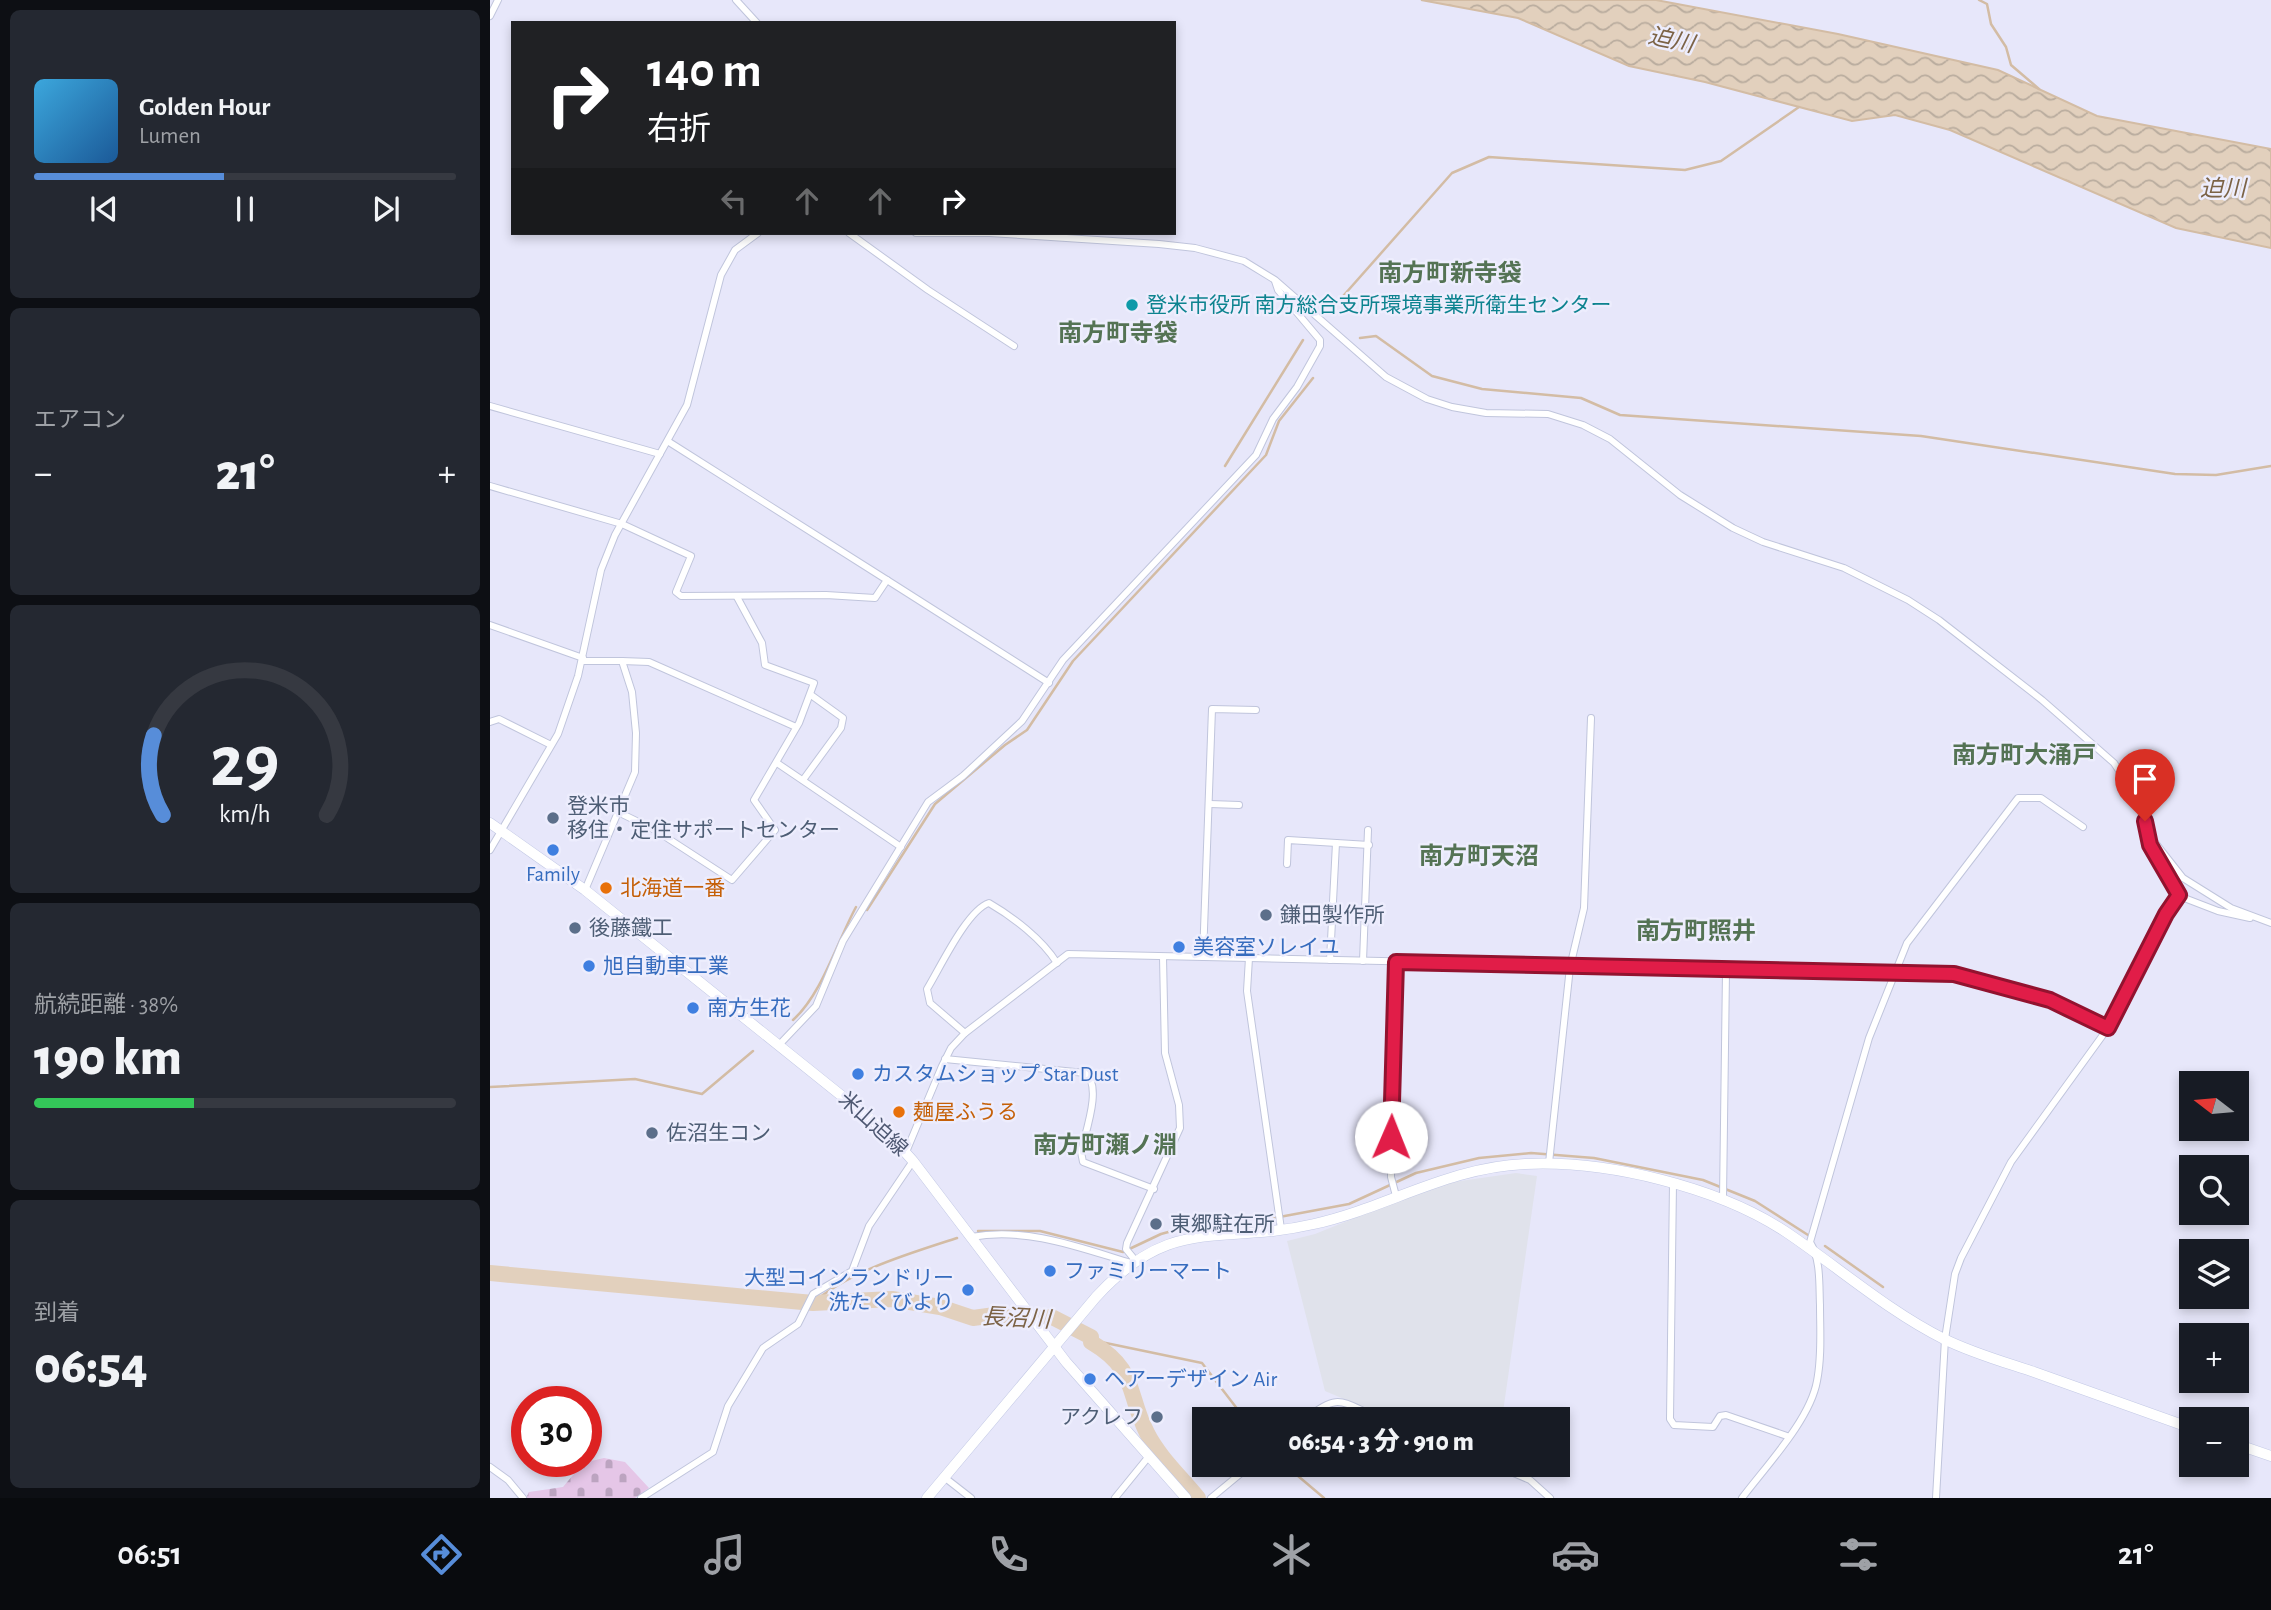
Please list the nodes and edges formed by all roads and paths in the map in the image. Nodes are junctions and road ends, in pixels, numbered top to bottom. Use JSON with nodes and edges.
{"nodes":[{"id":1,"x":498,"y":0,"type":"edge"},
{"id":2,"x":736,"y":0,"type":"edge"},
{"id":3,"x":490,"y":16,"type":"edge"},
{"id":4,"x":755,"y":21,"type":"edge"},
{"id":5,"x":755,"y":235,"type":"edge"},
{"id":6,"x":852,"y":235,"type":"edge"},
{"id":7,"x":1036,"y":235,"type":"edge"},
{"id":8,"x":1275,"y":280,"type":"junction"},
{"id":9,"x":1014,"y":346,"type":"dead end"},
{"id":10,"x":490,"y":406,"type":"edge"},
{"id":11,"x":668,"y":442,"type":"junction"},
{"id":12,"x":660,"y":454,"type":"junction"},
{"id":13,"x":490,"y":486,"type":"edge"},
{"id":14,"x":622,"y":524,"type":"junction"},
{"id":15,"x":887,"y":580,"type":"junction"},
{"id":16,"x":737,"y":597,"type":"junction"},
{"id":17,"x":490,"y":625,"type":"edge"},
{"id":18,"x":582,"y":659,"type":"junction"},
{"id":19,"x":622,"y":661,"type":"junction"},
{"id":20,"x":1049,"y":683,"type":"junction"},
{"id":21,"x":811,"y":695,"type":"junction"},
{"id":22,"x":1256,"y":710,"type":"dead end"},
{"id":23,"x":1591,"y":718,"type":"dead end"},
{"id":24,"x":490,"y":722,"type":"edge"},
{"id":25,"x":796,"y":727,"type":"junction"},
{"id":26,"x":551,"y":745,"type":"junction"},
{"id":27,"x":777,"y":763,"type":"junction"},
{"id":28,"x":803,"y":779,"type":"junction"},
{"id":29,"x":1210,"y":804,"type":"junction"},
{"id":30,"x":1240,"y":805,"type":"dead end"},
{"id":31,"x":620,"y":813,"type":"junction"},
{"id":32,"x":2145,"y":821,"type":"junction"},
{"id":33,"x":490,"y":823,"type":"edge"},
{"id":34,"x":2083,"y":827,"type":"dead end"},
{"id":35,"x":502,"y":829,"type":"junction"},
{"id":36,"x":1368,"y":830,"type":"dead end"},
{"id":37,"x":1336,"y":843,"type":"junction"},
{"id":38,"x":1368,"y":845,"type":"junction"},
{"id":39,"x":901,"y":846,"type":"junction"},
{"id":40,"x":490,"y":850,"type":"edge"},
{"id":41,"x":1287,"y":864,"type":"dead end"},
{"id":42,"x":585,"y":890,"type":"junction"},
{"id":43,"x":2179,"y":895,"type":"junction"},
{"id":44,"x":2253,"y":917,"type":"junction"},
{"id":45,"x":2271,"y":923,"type":"edge"},
{"id":46,"x":1163,"y":957,"type":"junction"},
{"id":47,"x":1203,"y":957,"type":"junction"},
{"id":48,"x":1249,"y":958,"type":"junction"},
{"id":49,"x":1331,"y":960,"type":"junction"},
{"id":50,"x":1363,"y":961,"type":"junction"},
{"id":51,"x":1396,"y":962,"type":"junction"},
{"id":52,"x":1057,"y":963,"type":"junction"},
{"id":53,"x":1570,"y":967,"type":"junction"},
{"id":54,"x":1726,"y":971,"type":"junction"},
{"id":55,"x":1893,"y":974,"type":"junction"},
{"id":56,"x":2108,"y":1028,"type":"junction"},
{"id":57,"x":965,"y":1033,"type":"junction"},
{"id":58,"x":777,"y":1043,"type":"junction"},
{"id":59,"x":945,"y":1059,"type":"junction"},
{"id":60,"x":910,"y":1156,"type":"junction"},
{"id":61,"x":1550,"y":1157,"type":"junction"},
{"id":62,"x":1673,"y":1183,"type":"junction"},
{"id":63,"x":1394,"y":1188,"type":"junction"},
{"id":64,"x":1154,"y":1189,"type":"junction"},
{"id":65,"x":1723,"y":1191,"type":"junction"},
{"id":66,"x":1280,"y":1221,"type":"junction"},
{"id":67,"x":971,"y":1237,"type":"junction"},
{"id":68,"x":1816,"y":1253,"type":"junction"},
{"id":69,"x":1130,"y":1256,"type":"junction"},
{"id":70,"x":1945,"y":1339,"type":"junction"},
{"id":71,"x":1054,"y":1347,"type":"junction"},
{"id":72,"x":1321,"y":1407,"type":"edge"},
{"id":73,"x":1352,"y":1407,"type":"edge"},
{"id":74,"x":2179,"y":1424,"type":"edge"},
{"id":75,"x":1787,"y":1436,"type":"junction"},
{"id":76,"x":2249,"y":1448,"type":"edge"},
{"id":77,"x":1150,"y":1455,"type":"junction"},
{"id":78,"x":2271,"y":1456,"type":"edge"},
{"id":79,"x":490,"y":1467,"type":"edge"},
{"id":80,"x":944,"y":1477,"type":"junction"},
{"id":81,"x":1236,"y":1477,"type":"edge"},
{"id":82,"x":1523,"y":1477,"type":"edge"},
{"id":83,"x":523,"y":1498,"type":"edge"},
{"id":84,"x":641,"y":1498,"type":"edge"},
{"id":85,"x":927,"y":1498,"type":"edge"},
{"id":86,"x":971,"y":1498,"type":"edge"},
{"id":87,"x":1115,"y":1498,"type":"edge"},
{"id":88,"x":1186,"y":1498,"type":"edge"},
{"id":89,"x":1211,"y":1498,"type":"edge"},
{"id":90,"x":1550,"y":1498,"type":"edge"},
{"id":91,"x":1742,"y":1498,"type":"edge"},
{"id":92,"x":1936,"y":1498,"type":"edge"}],
"edges":[{"from":1,"to":3,"type":"street"},
{"from":2,"to":4,"type":"street"},
{"from":5,"to":11,"type":"street"},
{"from":6,"to":9,"type":"street"},
{"from":7,"to":8,"type":"street"},
{"from":8,"to":20,"type":"street"},
{"from":8,"to":32,"type":"street"},
{"from":10,"to":12,"type":"street"},
{"from":11,"to":12,"type":"street"},
{"from":11,"to":15,"type":"street"},
{"from":12,"to":14,"type":"street"},
{"from":13,"to":14,"type":"street"},
{"from":14,"to":16,"type":"street"},
{"from":14,"to":18,"type":"street"},
{"from":15,"to":16,"type":"street"},
{"from":15,"to":20,"type":"street"},
{"from":16,"to":21,"type":"street"},
{"from":17,"to":18,"type":"street"},
{"from":18,"to":19,"type":"street"},
{"from":18,"to":26,"type":"street"},
{"from":19,"to":25,"type":"street"},
{"from":19,"to":31,"type":"street"},
{"from":20,"to":39,"type":"street"},
{"from":21,"to":25,"type":"street"},
{"from":21,"to":28,"type":"street"},
{"from":22,"to":29,"type":"street"},
{"from":23,"to":53,"type":"street"},
{"from":24,"to":26,"type":"street"},
{"from":25,"to":27,"type":"street"},
{"from":26,"to":35,"type":"street"},
{"from":27,"to":28,"type":"street"},
{"from":27,"to":31,"type":"street"},
{"from":28,"to":39,"type":"street"},
{"from":29,"to":30,"type":"street"},
{"from":29,"to":47,"type":"street"},
{"from":31,"to":42,"type":"street"},
{"from":32,"to":43,"type":"street"},
{"from":32,"to":44,"type":"street"},
{"from":33,"to":35,"type":"street","name":"米山迫線"},
{"from":34,"to":55,"type":"street"},
{"from":35,"to":40,"type":"street"},
{"from":35,"to":42,"type":"street","name":"米山迫線"},
{"from":36,"to":38,"type":"street"},
{"from":37,"to":38,"type":"street"},
{"from":37,"to":41,"type":"street"},
{"from":37,"to":49,"type":"street"},
{"from":38,"to":50,"type":"street"},
{"from":39,"to":58,"type":"street"},
{"from":42,"to":58,"type":"street","name":"米山迫線"},
{"from":43,"to":44,"type":"street"},
{"from":43,"to":56,"type":"street"},
{"from":44,"to":45,"type":"street"},
{"from":46,"to":47,"type":"street"},
{"from":46,"to":52,"type":"street"},
{"from":46,"to":64,"type":"street"},
{"from":47,"to":48,"type":"street"},
{"from":48,"to":49,"type":"street"},
{"from":48,"to":66,"type":"street"},
{"from":49,"to":50,"type":"street"},
{"from":50,"to":51,"type":"street"},
{"from":51,"to":53,"type":"street"},
{"from":51,"to":63,"type":"street"},
{"from":52,"to":57,"type":"street"},
{"from":52,"to":57,"type":"street"},
{"from":53,"to":54,"type":"street"},
{"from":53,"to":61,"type":"street"},
{"from":54,"to":55,"type":"street"},
{"from":54,"to":65,"type":"street"},
{"from":55,"to":56,"type":"street"},
{"from":55,"to":68,"type":"street"},
{"from":56,"to":70,"type":"street"},
{"from":57,"to":59,"type":"street"},
{"from":58,"to":60,"type":"street","name":"米山迫線"},
{"from":59,"to":60,"type":"street"},
{"from":59,"to":64,"type":"street"},
{"from":60,"to":67,"type":"street","name":"米山迫線"},
{"from":60,"to":84,"type":"street"},
{"from":61,"to":62,"type":"street"},
{"from":61,"to":63,"type":"street"},
{"from":62,"to":65,"type":"street"},
{"from":62,"to":75,"type":"street"},
{"from":63,"to":66,"type":"street"},
{"from":64,"to":69,"type":"street"},
{"from":65,"to":68,"type":"street"},
{"from":66,"to":69,"type":"street"},
{"from":67,"to":69,"type":"street"},
{"from":67,"to":71,"type":"street","name":"米山迫線"},
{"from":68,"to":70,"type":"street"},
{"from":68,"to":75,"type":"street"},
{"from":69,"to":71,"type":"street"},
{"from":70,"to":74,"type":"street"},
{"from":70,"to":92,"type":"street"},
{"from":71,"to":77,"type":"street","name":"米山迫線"},
{"from":71,"to":80,"type":"street"},
{"from":72,"to":73,"type":"street"},
{"from":75,"to":91,"type":"street"},
{"from":76,"to":78,"type":"street"},
{"from":77,"to":87,"type":"street"},
{"from":77,"to":88,"type":"street","name":"米山迫線"},
{"from":79,"to":83,"type":"street"},
{"from":80,"to":85,"type":"street"},
{"from":80,"to":86,"type":"street"},
{"from":81,"to":89,"type":"street"},
{"from":82,"to":90,"type":"street"}]}
